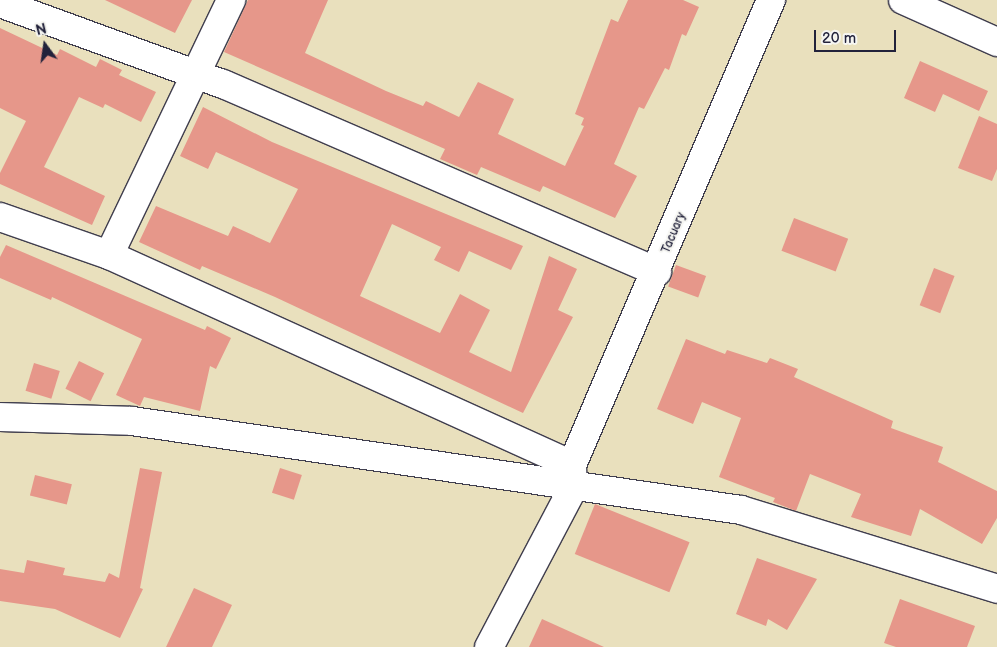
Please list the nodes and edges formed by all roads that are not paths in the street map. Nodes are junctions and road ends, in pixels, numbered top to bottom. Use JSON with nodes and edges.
{"nodes":[{"id":1,"x":231,"y":0,"type":"edge"},
{"id":2,"x":771,"y":0,"type":"edge"},
{"id":3,"x":903,"y":0,"type":"edge"},
{"id":4,"x":0,"y":3,"type":"edge"},
{"id":5,"x":997,"y":42,"type":"edge"},
{"id":6,"x":196,"y":74,"type":"junction"},
{"id":7,"x":0,"y":217,"type":"edge"},
{"id":8,"x":109,"y":255,"type":"junction"},
{"id":9,"x":657,"y":272,"type":"junction"},
{"id":10,"x":0,"y":417,"type":"edge"},
{"id":11,"x":572,"y":476,"type":"junction"},
{"id":12,"x":997,"y":589,"type":"edge"},
{"id":13,"x":489,"y":647,"type":"edge"}],
"edges":[{"from":1,"to":6,"type":"street"},
{"from":2,"to":9,"type":"street","name":"Tacuary"},
{"from":3,"to":5,"type":"street"},
{"from":4,"to":6,"type":"street"},
{"from":6,"to":8,"type":"street"},
{"from":6,"to":9,"type":"street"},
{"from":7,"to":8,"type":"street"},
{"from":8,"to":11,"type":"street"},
{"from":9,"to":11,"type":"street","name":"Tacuary"},
{"from":10,"to":11,"type":"street"},
{"from":11,"to":12,"type":"street"},
{"from":11,"to":13,"type":"street","name":"Tacuary"}]}
